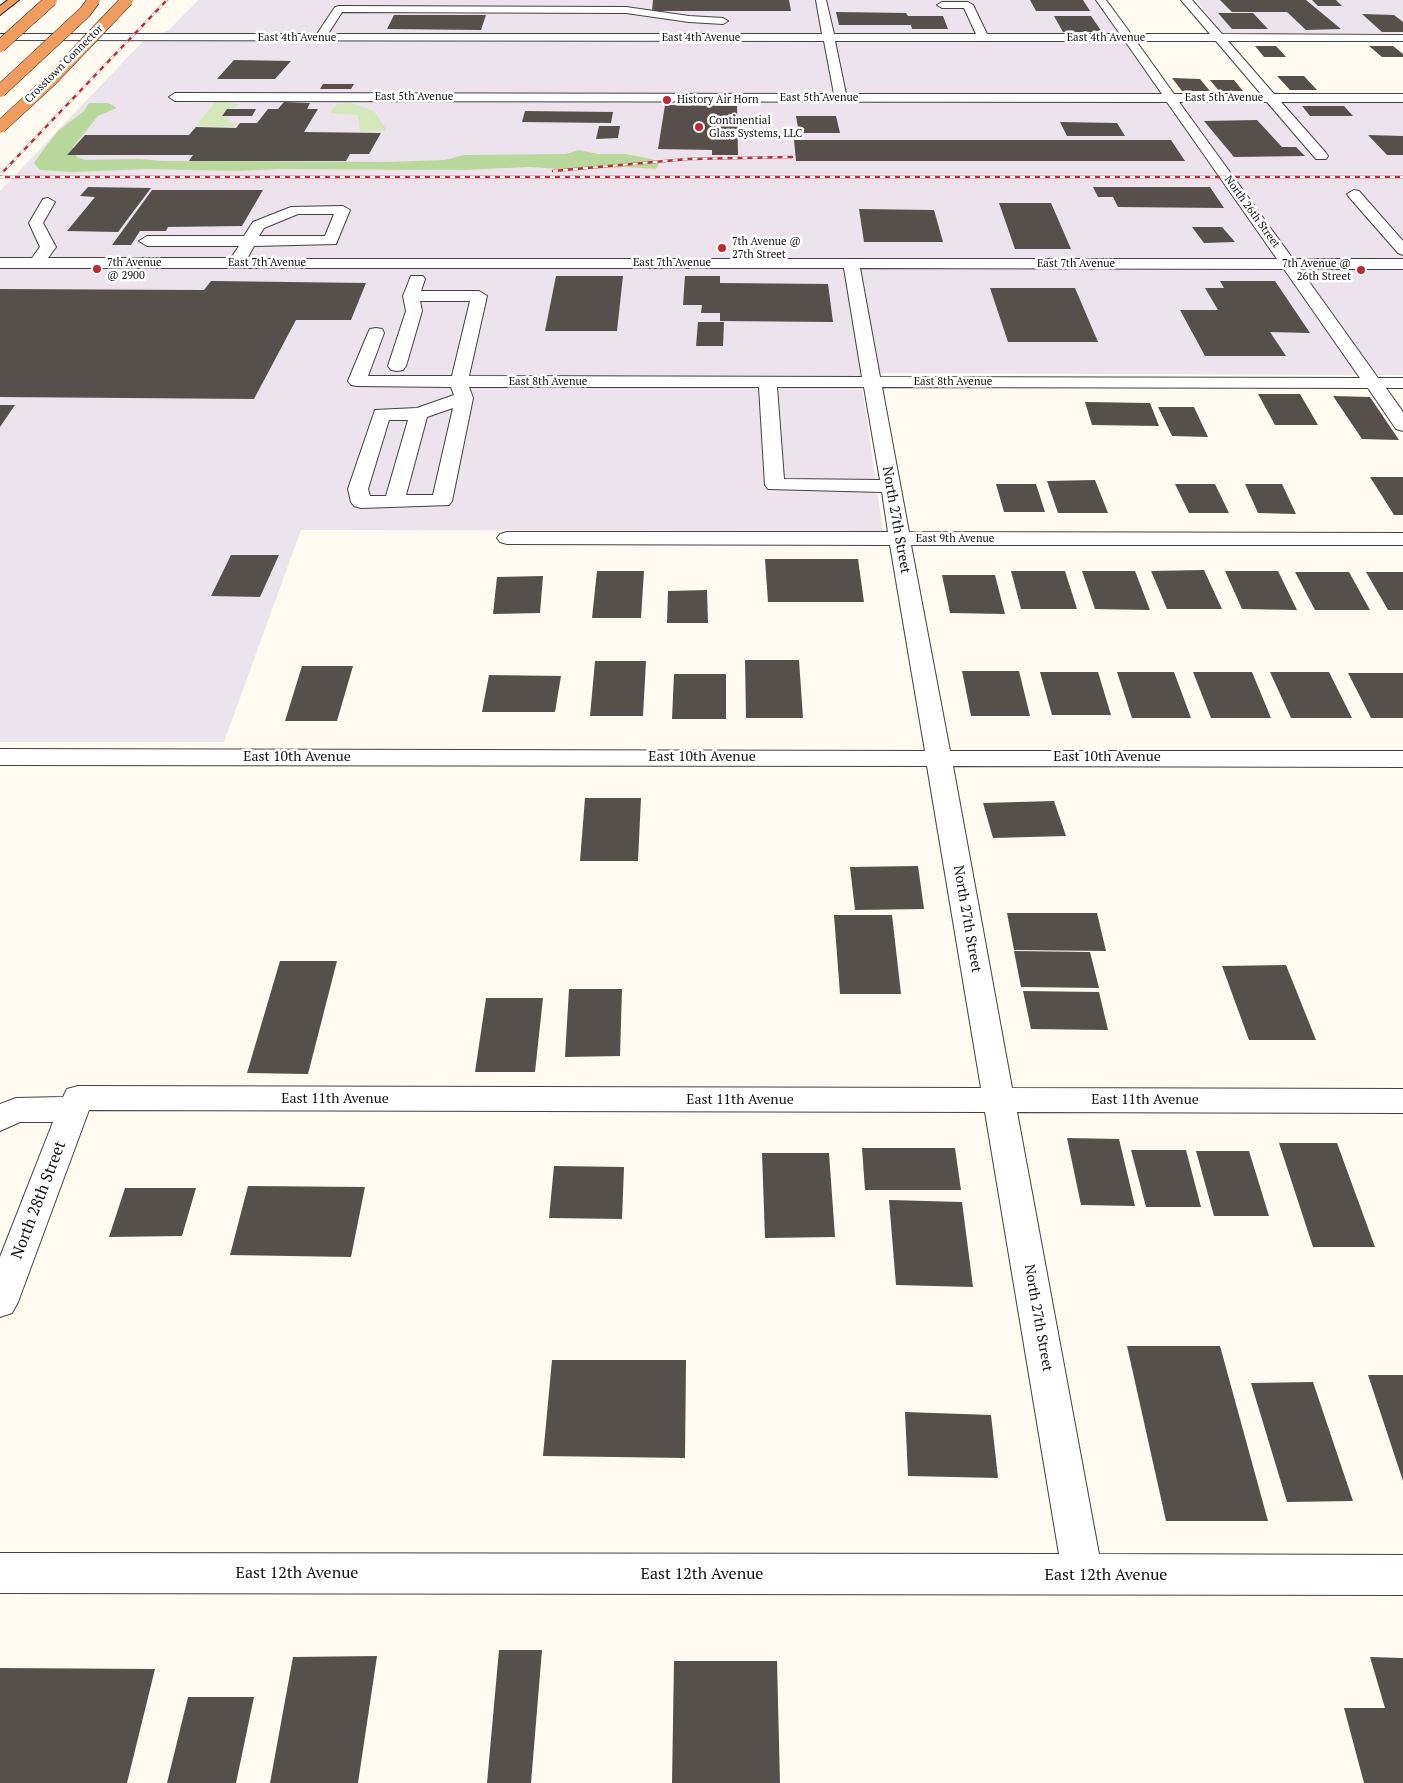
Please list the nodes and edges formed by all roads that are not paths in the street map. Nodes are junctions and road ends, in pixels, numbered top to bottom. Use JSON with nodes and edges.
{"nodes":[{"id":1,"x":14,"y":0,"type":"edge"},
{"id":2,"x":51,"y":0,"type":"edge"},
{"id":3,"x":93,"y":0,"type":"edge"},
{"id":4,"x":127,"y":0,"type":"edge"},
{"id":5,"x":821,"y":0,"type":"edge"},
{"id":6,"x":1101,"y":0,"type":"edge"},
{"id":7,"x":1186,"y":0,"type":"edge"},
{"id":8,"x":566,"y":5,"type":"edge"},
{"id":9,"x":942,"y":5,"type":"dead end"},
{"id":10,"x":0,"y":12,"type":"edge"},
{"id":11,"x":736,"y":21,"type":"dead end"},
{"id":12,"x":0,"y":37,"type":"edge"},
{"id":13,"x":320,"y":38,"type":"junction"},
{"id":14,"x":561,"y":38,"type":"junction"},
{"id":15,"x":829,"y":38,"type":"junction"},
{"id":16,"x":983,"y":38,"type":"junction"},
{"id":17,"x":1128,"y":38,"type":"junction"},
{"id":18,"x":1219,"y":38,"type":"junction"},
{"id":19,"x":1403,"y":38,"type":"edge"},
{"id":20,"x":0,"y":46,"type":"edge"},
{"id":21,"x":9,"y":66,"type":"dead end"},
{"id":22,"x":0,"y":91,"type":"edge"},
{"id":23,"x":175,"y":97,"type":"dead end"},
{"id":24,"x":841,"y":98,"type":"junction"},
{"id":25,"x":1170,"y":98,"type":"junction"},
{"id":26,"x":1271,"y":98,"type":"junction"},
{"id":27,"x":1403,"y":98,"type":"edge"},
{"id":28,"x":0,"y":127,"type":"edge"},
{"id":29,"x":1322,"y":156,"type":"dead end"},
{"id":30,"x":1354,"y":194,"type":"dead end"},
{"id":31,"x":48,"y":202,"type":"dead end"},
{"id":32,"x":147,"y":241,"type":"dead end"},
{"id":33,"x":249,"y":241,"type":"junction"},
{"id":34,"x":1403,"y":250,"type":"edge"},
{"id":35,"x":0,"y":263,"type":"edge"},
{"id":36,"x":37,"y":263,"type":"junction"},
{"id":37,"x":236,"y":263,"type":"junction"},
{"id":38,"x":423,"y":263,"type":"junction"},
{"id":39,"x":851,"y":263,"type":"junction"},
{"id":40,"x":1288,"y":264,"type":"junction"},
{"id":41,"x":1403,"y":264,"type":"edge"},
{"id":42,"x":411,"y":296,"type":"junction"},
{"id":43,"x":376,"y":334,"type":"dead end"},
{"id":44,"x":397,"y":366,"type":"dead end"},
{"id":45,"x":768,"y":382,"type":"junction"},
{"id":46,"x":872,"y":382,"type":"junction"},
{"id":47,"x":1373,"y":382,"type":"junction"},
{"id":48,"x":1403,"y":383,"type":"edge"},
{"id":49,"x":461,"y":390,"type":"junction"},
{"id":50,"x":419,"y":414,"type":"junction"},
{"id":51,"x":1403,"y":425,"type":"edge"},
{"id":52,"x":890,"y":486,"type":"junction"},
{"id":53,"x":394,"y":501,"type":"junction"},
{"id":54,"x":507,"y":538,"type":"dead end"},
{"id":55,"x":900,"y":539,"type":"junction"},
{"id":56,"x":1403,"y":539,"type":"edge"},
{"id":57,"x":938,"y":756,"type":"junction"},
{"id":58,"x":0,"y":757,"type":"edge"},
{"id":59,"x":1403,"y":759,"type":"edge"},
{"id":60,"x":1000,"y":1100,"type":"junction"},
{"id":61,"x":1403,"y":1101,"type":"edge"},
{"id":62,"x":76,"y":1104,"type":"junction"},
{"id":63,"x":0,"y":1118,"type":"edge"},
{"id":64,"x":0,"y":1302,"type":"edge"},
{"id":65,"x":0,"y":1573,"type":"edge"},
{"id":66,"x":1083,"y":1575,"type":"junction"},
{"id":67,"x":1403,"y":1576,"type":"edge"}],
"edges":[{"from":1,"to":10,"type":"highway"},
{"from":2,"to":20,"type":"highway","bridge":true},
{"from":3,"to":21,"type":"highway"},
{"from":3,"to":22,"type":"highway","bridge":true},
{"from":4,"to":28,"type":"highway","name":"Crosstown Connector","bridge":true},
{"from":5,"to":15,"type":"street"},
{"from":6,"to":17,"type":"street","name":"North 26th Street"},
{"from":7,"to":18,"type":"street"},
{"from":8,"to":11,"type":"street"},
{"from":8,"to":13,"type":"street"},
{"from":8,"to":14,"type":"street"},
{"from":9,"to":16,"type":"street"},
{"from":12,"to":13,"type":"street","name":"East 4th Avenue"},
{"from":13,"to":14,"type":"street","name":"East 4th Avenue"},
{"from":14,"to":15,"type":"street","name":"East 4th Avenue"},
{"from":15,"to":16,"type":"street","name":"East 4th Avenue"},
{"from":15,"to":24,"type":"street"},
{"from":16,"to":17,"type":"street","name":"East 4th Avenue"},
{"from":17,"to":18,"type":"street","name":"East 4th Avenue"},
{"from":17,"to":25,"type":"street","name":"North 26th Street"},
{"from":18,"to":19,"type":"street","name":"East 4th Avenue"},
{"from":18,"to":26,"type":"street"},
{"from":23,"to":24,"type":"street","name":"East 5th Avenue"},
{"from":24,"to":25,"type":"street","name":"East 5th Avenue"},
{"from":25,"to":26,"type":"street","name":"East 5th Avenue"},
{"from":25,"to":40,"type":"street","name":"North 26th Street"},
{"from":26,"to":27,"type":"street","name":"East 5th Avenue"},
{"from":26,"to":29,"type":"street"},
{"from":30,"to":34,"type":"street"},
{"from":31,"to":36,"type":"street"},
{"from":32,"to":33,"type":"street"},
{"from":33,"to":33,"type":"street"},
{"from":33,"to":37,"type":"street"},
{"from":35,"to":36,"type":"street","name":"East 7th Avenue"},
{"from":36,"to":37,"type":"street","name":"East 7th Avenue"},
{"from":37,"to":38,"type":"street","name":"East 7th Avenue"},
{"from":38,"to":39,"type":"street","name":"East 7th Avenue"},
{"from":38,"to":42,"type":"street"},
{"from":39,"to":40,"type":"street","name":"East 7th Avenue"},
{"from":39,"to":46,"type":"street","name":"North 27th Street"},
{"from":40,"to":41,"type":"street","name":"East 7th Avenue"},
{"from":40,"to":47,"type":"street","name":"North 26th Street"},
{"from":42,"to":44,"type":"street"},
{"from":42,"to":49,"type":"street"},
{"from":43,"to":49,"type":"street","name":"East 8th Avenue"},
{"from":45,"to":46,"type":"street","name":"East 8th Avenue"},
{"from":45,"to":49,"type":"street","name":"East 8th Avenue"},
{"from":45,"to":52,"type":"street"},
{"from":46,"to":47,"type":"street","name":"East 8th Avenue"},
{"from":46,"to":52,"type":"street","name":"North 27th Street"},
{"from":47,"to":48,"type":"street","name":"East 8th Avenue"},
{"from":47,"to":51,"type":"street","name":"North 26th Street"},
{"from":49,"to":50,"type":"street"},
{"from":49,"to":53,"type":"street"},
{"from":50,"to":53,"type":"street"},
{"from":50,"to":53,"type":"street"},
{"from":52,"to":55,"type":"street","name":"North 27th Street"},
{"from":54,"to":55,"type":"street","name":"East 9th Avenue"},
{"from":55,"to":56,"type":"street","name":"East 9th Avenue"},
{"from":55,"to":57,"type":"street","name":"North 27th Street"},
{"from":57,"to":58,"type":"street","name":"East 10th Avenue"},
{"from":57,"to":59,"type":"street","name":"East 10th Avenue"},
{"from":57,"to":60,"type":"street","name":"North 27th Street"},
{"from":60,"to":61,"type":"street","name":"East 11th Avenue"},
{"from":60,"to":62,"type":"street","name":"East 11th Avenue"},
{"from":60,"to":66,"type":"street","name":"North 27th Street"},
{"from":62,"to":63,"type":"street","name":"East 11th Avenue"},
{"from":62,"to":64,"type":"street","name":"North 28th Street"},
{"from":65,"to":66,"type":"street","name":"East 12th Avenue"},
{"from":66,"to":67,"type":"street","name":"East 12th Avenue"}]}
